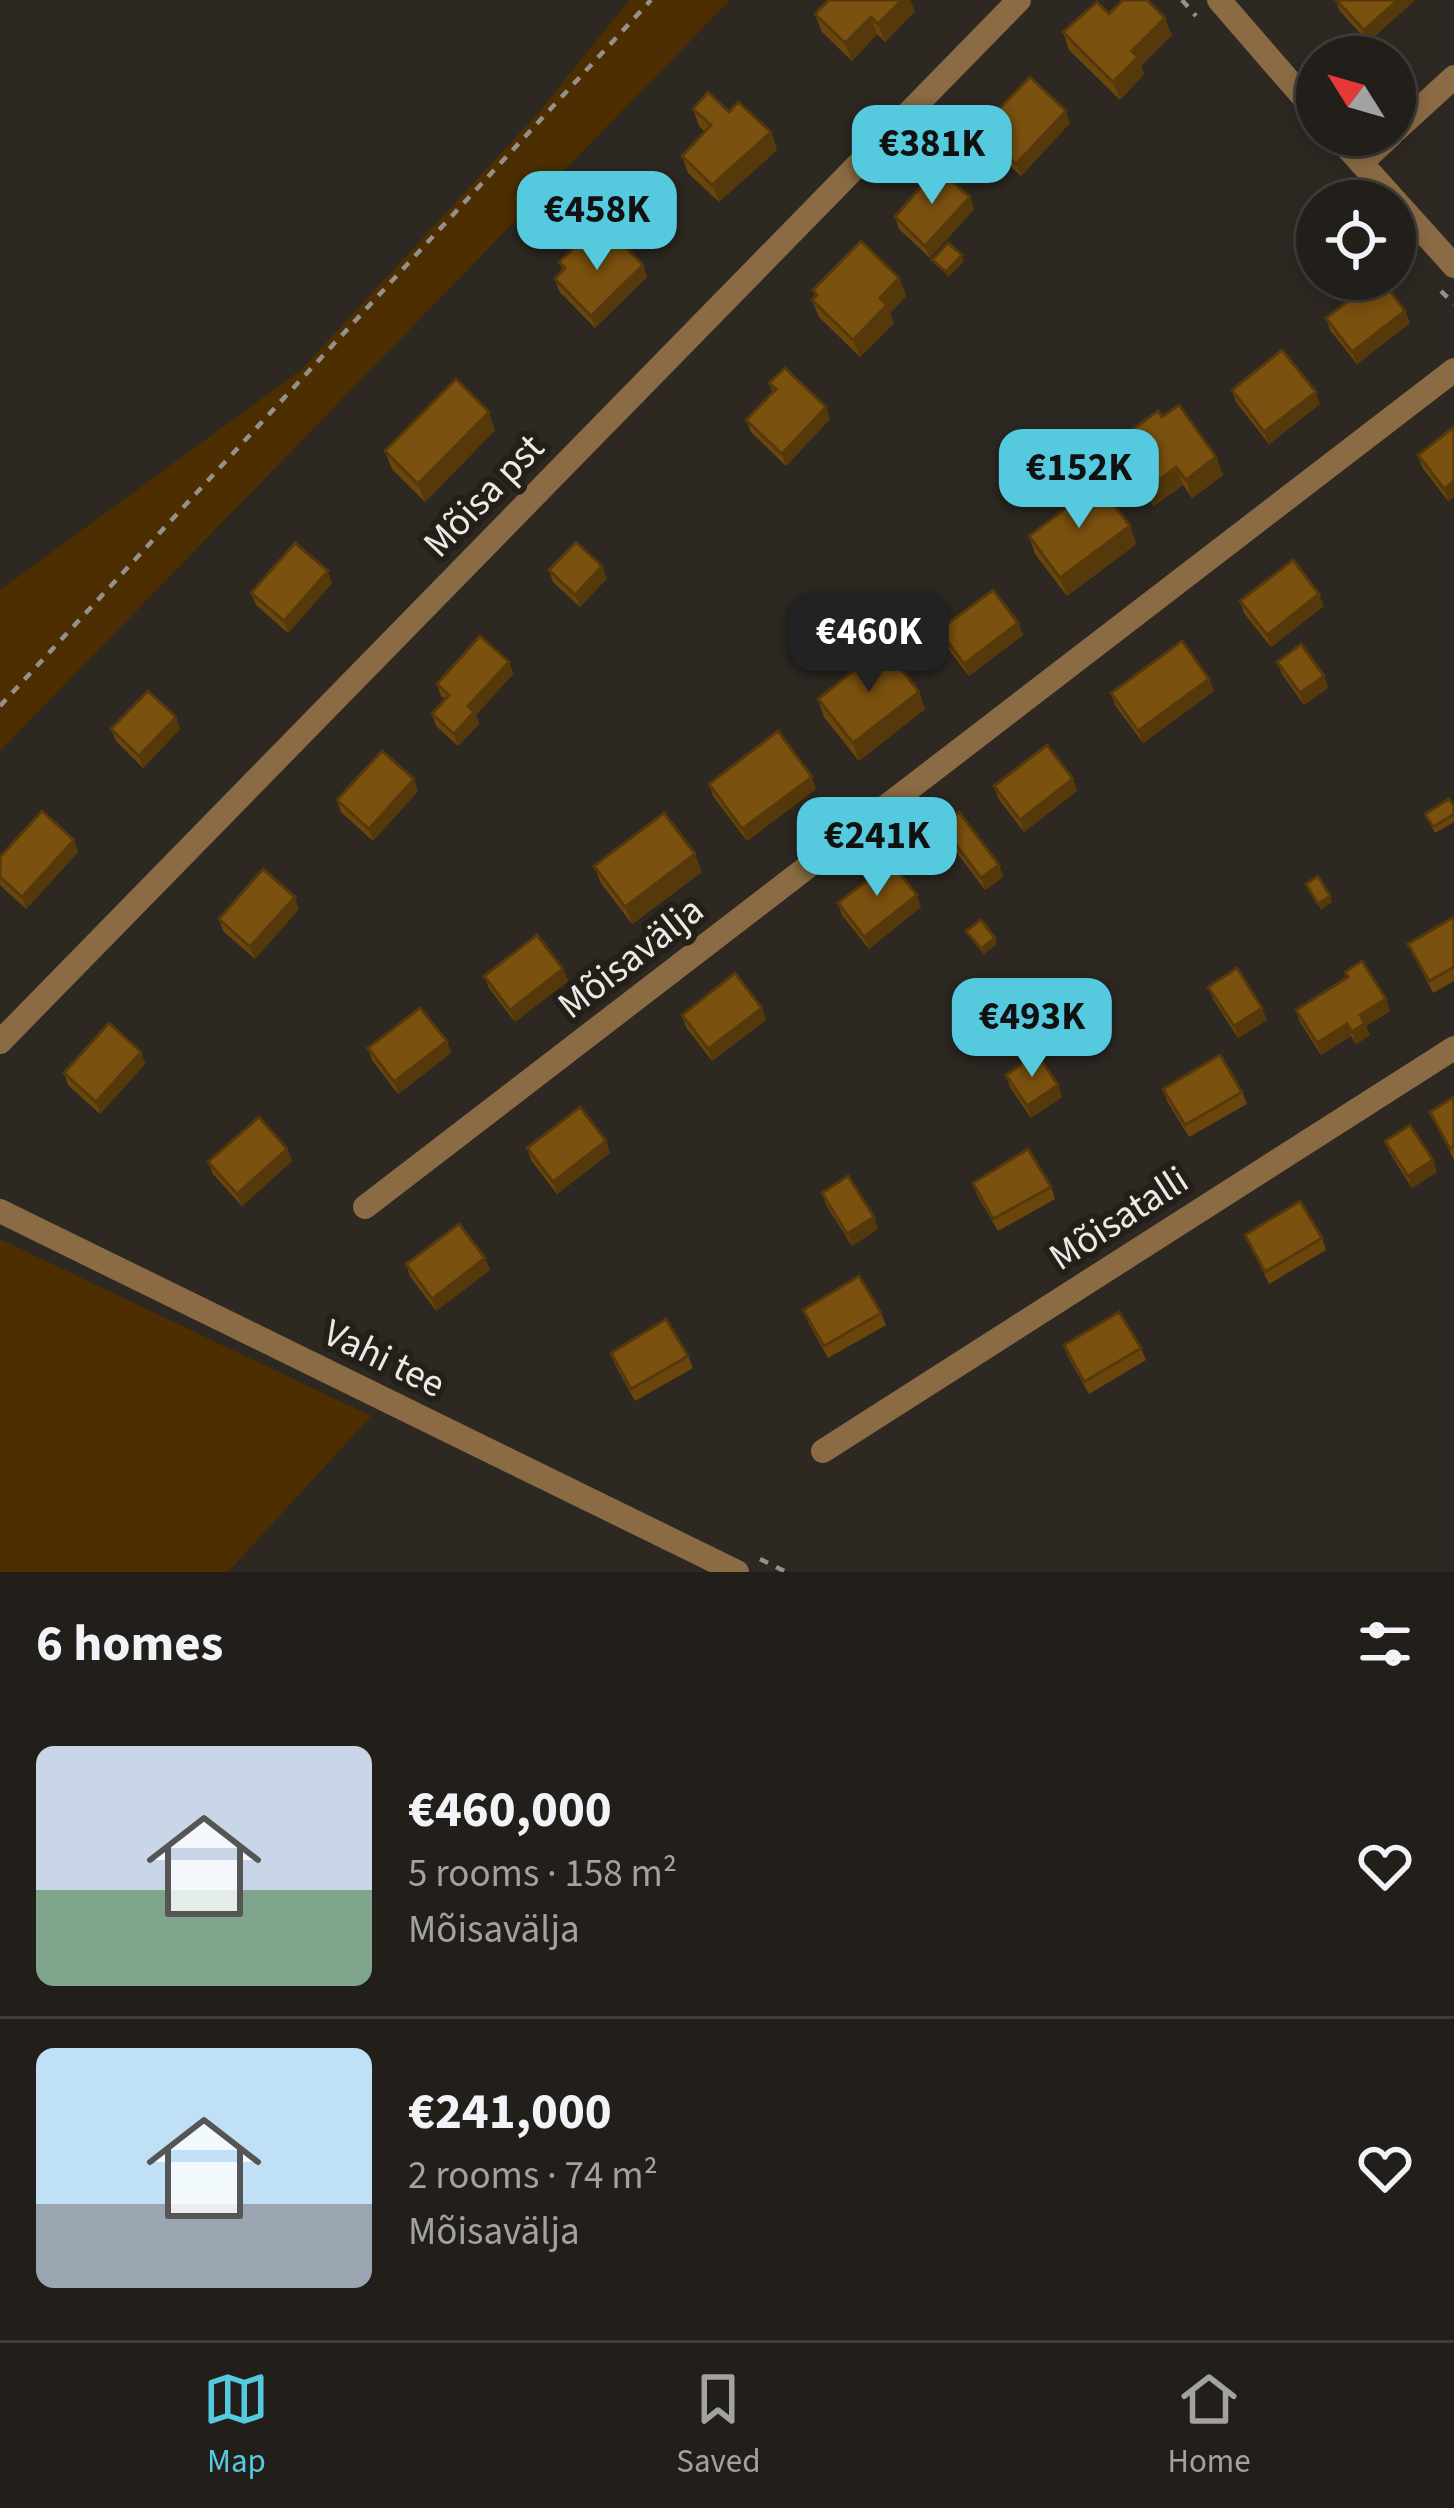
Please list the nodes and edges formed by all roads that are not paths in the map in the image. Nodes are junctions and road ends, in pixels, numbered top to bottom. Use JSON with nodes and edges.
{"nodes":[{"id":1,"x":1019,"y":0,"type":"edge"},
{"id":2,"x":1219,"y":0,"type":"edge"},
{"id":3,"x":1454,"y":76,"type":"edge"},
{"id":4,"x":1296,"y":89,"type":"edge"},
{"id":5,"x":1416,"y":112,"type":"edge"},
{"id":6,"x":1354,"y":156,"type":"edge"},
{"id":7,"x":1368,"y":156,"type":"edge"},
{"id":8,"x":1360,"y":163,"type":"junction"},
{"id":9,"x":1454,"y":266,"type":"edge"},
{"id":10,"x":1454,"y":370,"type":"edge"},
{"id":11,"x":0,"y":1042,"type":"edge"},
{"id":12,"x":1454,"y":1048,"type":"edge"},
{"id":13,"x":365,"y":1208,"type":"dead end"},
{"id":14,"x":0,"y":1211,"type":"edge"},
{"id":15,"x":823,"y":1451,"type":"dead end"},
{"id":16,"x":736,"y":1572,"type":"edge"}],
"edges":[{"from":1,"to":11,"type":"street","name":"Mõisa pst"},
{"from":2,"to":4,"type":"street"},
{"from":3,"to":5,"type":"street"},
{"from":6,"to":8,"type":"street"},
{"from":7,"to":8,"type":"street"},
{"from":8,"to":9,"type":"street"},
{"from":10,"to":13,"type":"street","name":"Mõisavälja"},
{"from":12,"to":15,"type":"street","name":"Mõisatalli"},
{"from":14,"to":16,"type":"street","name":"Vahi tee"}]}
